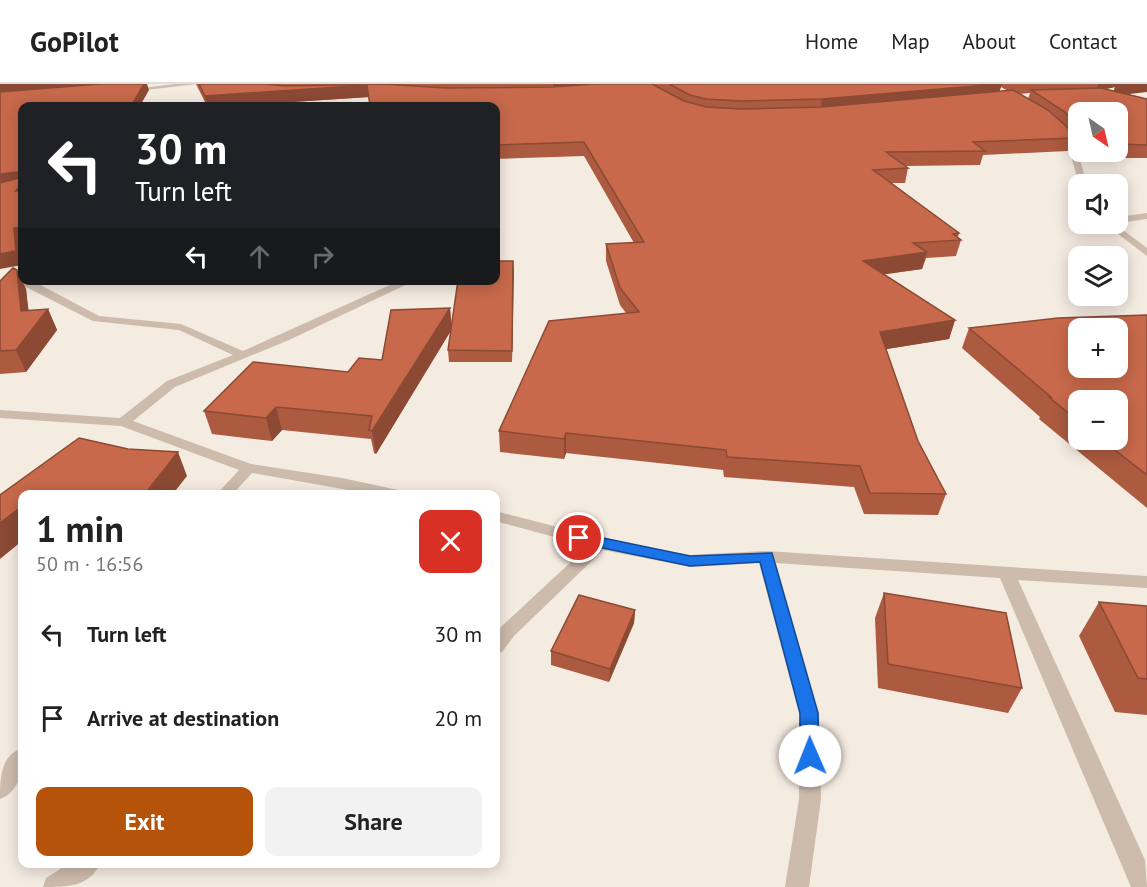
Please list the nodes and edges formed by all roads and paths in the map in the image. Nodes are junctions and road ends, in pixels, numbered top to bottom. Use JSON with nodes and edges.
{"nodes":[{"id":1,"x":194,"y":84,"type":"edge"},
{"id":2,"x":123,"y":90,"type":"edge"},
{"id":3,"x":1052,"y":124,"type":"edge"},
{"id":4,"x":1080,"y":174,"type":"edge"},
{"id":5,"x":1147,"y":216,"type":"edge"},
{"id":6,"x":1128,"y":219,"type":"edge"},
{"id":7,"x":1122,"y":234,"type":"edge"},
{"id":8,"x":1147,"y":254,"type":"edge"},
{"id":9,"x":30,"y":285,"type":"edge"},
{"id":10,"x":400,"y":285,"type":"edge"},
{"id":11,"x":243,"y":355,"type":"junction"},
{"id":12,"x":0,"y":414,"type":"edge"},
{"id":13,"x":123,"y":422,"type":"junction"},
{"id":14,"x":248,"y":468,"type":"junction"},
{"id":15,"x":228,"y":490,"type":"edge"},
{"id":16,"x":375,"y":490,"type":"edge"},
{"id":17,"x":500,"y":517,"type":"edge"},
{"id":18,"x":600,"y":544,"type":"junction"},
{"id":19,"x":766,"y":557,"type":"junction"},
{"id":20,"x":1006,"y":572,"type":"junction"},
{"id":21,"x":1147,"y":582,"type":"edge"},
{"id":22,"x":500,"y":641,"type":"edge"},
{"id":23,"x":18,"y":763,"type":"edge"},
{"id":24,"x":0,"y":789,"type":"edge"},
{"id":25,"x":82,"y":868,"type":"edge"},
{"id":26,"x":56,"y":887,"type":"edge"},
{"id":27,"x":797,"y":887,"type":"edge"},
{"id":28,"x":1143,"y":887,"type":"edge"}],
"edges":[{"from":1,"to":2,"type":"street"},
{"from":3,"to":4,"type":"street"},
{"from":5,"to":6,"type":"street"},
{"from":7,"to":8,"type":"street"},
{"from":9,"to":11,"type":"street"},
{"from":10,"to":11,"type":"street"},
{"from":11,"to":13,"type":"street"},
{"from":12,"to":13,"type":"street"},
{"from":13,"to":14,"type":"street"},
{"from":14,"to":15,"type":"street"},
{"from":14,"to":16,"type":"street"},
{"from":17,"to":18,"type":"street"},
{"from":18,"to":19,"type":"street"},
{"from":18,"to":22,"type":"street"},
{"from":19,"to":20,"type":"street"},
{"from":19,"to":27,"type":"street"},
{"from":20,"to":21,"type":"street"},
{"from":20,"to":28,"type":"street"},
{"from":23,"to":24,"type":"street"},
{"from":25,"to":26,"type":"street"}]}
